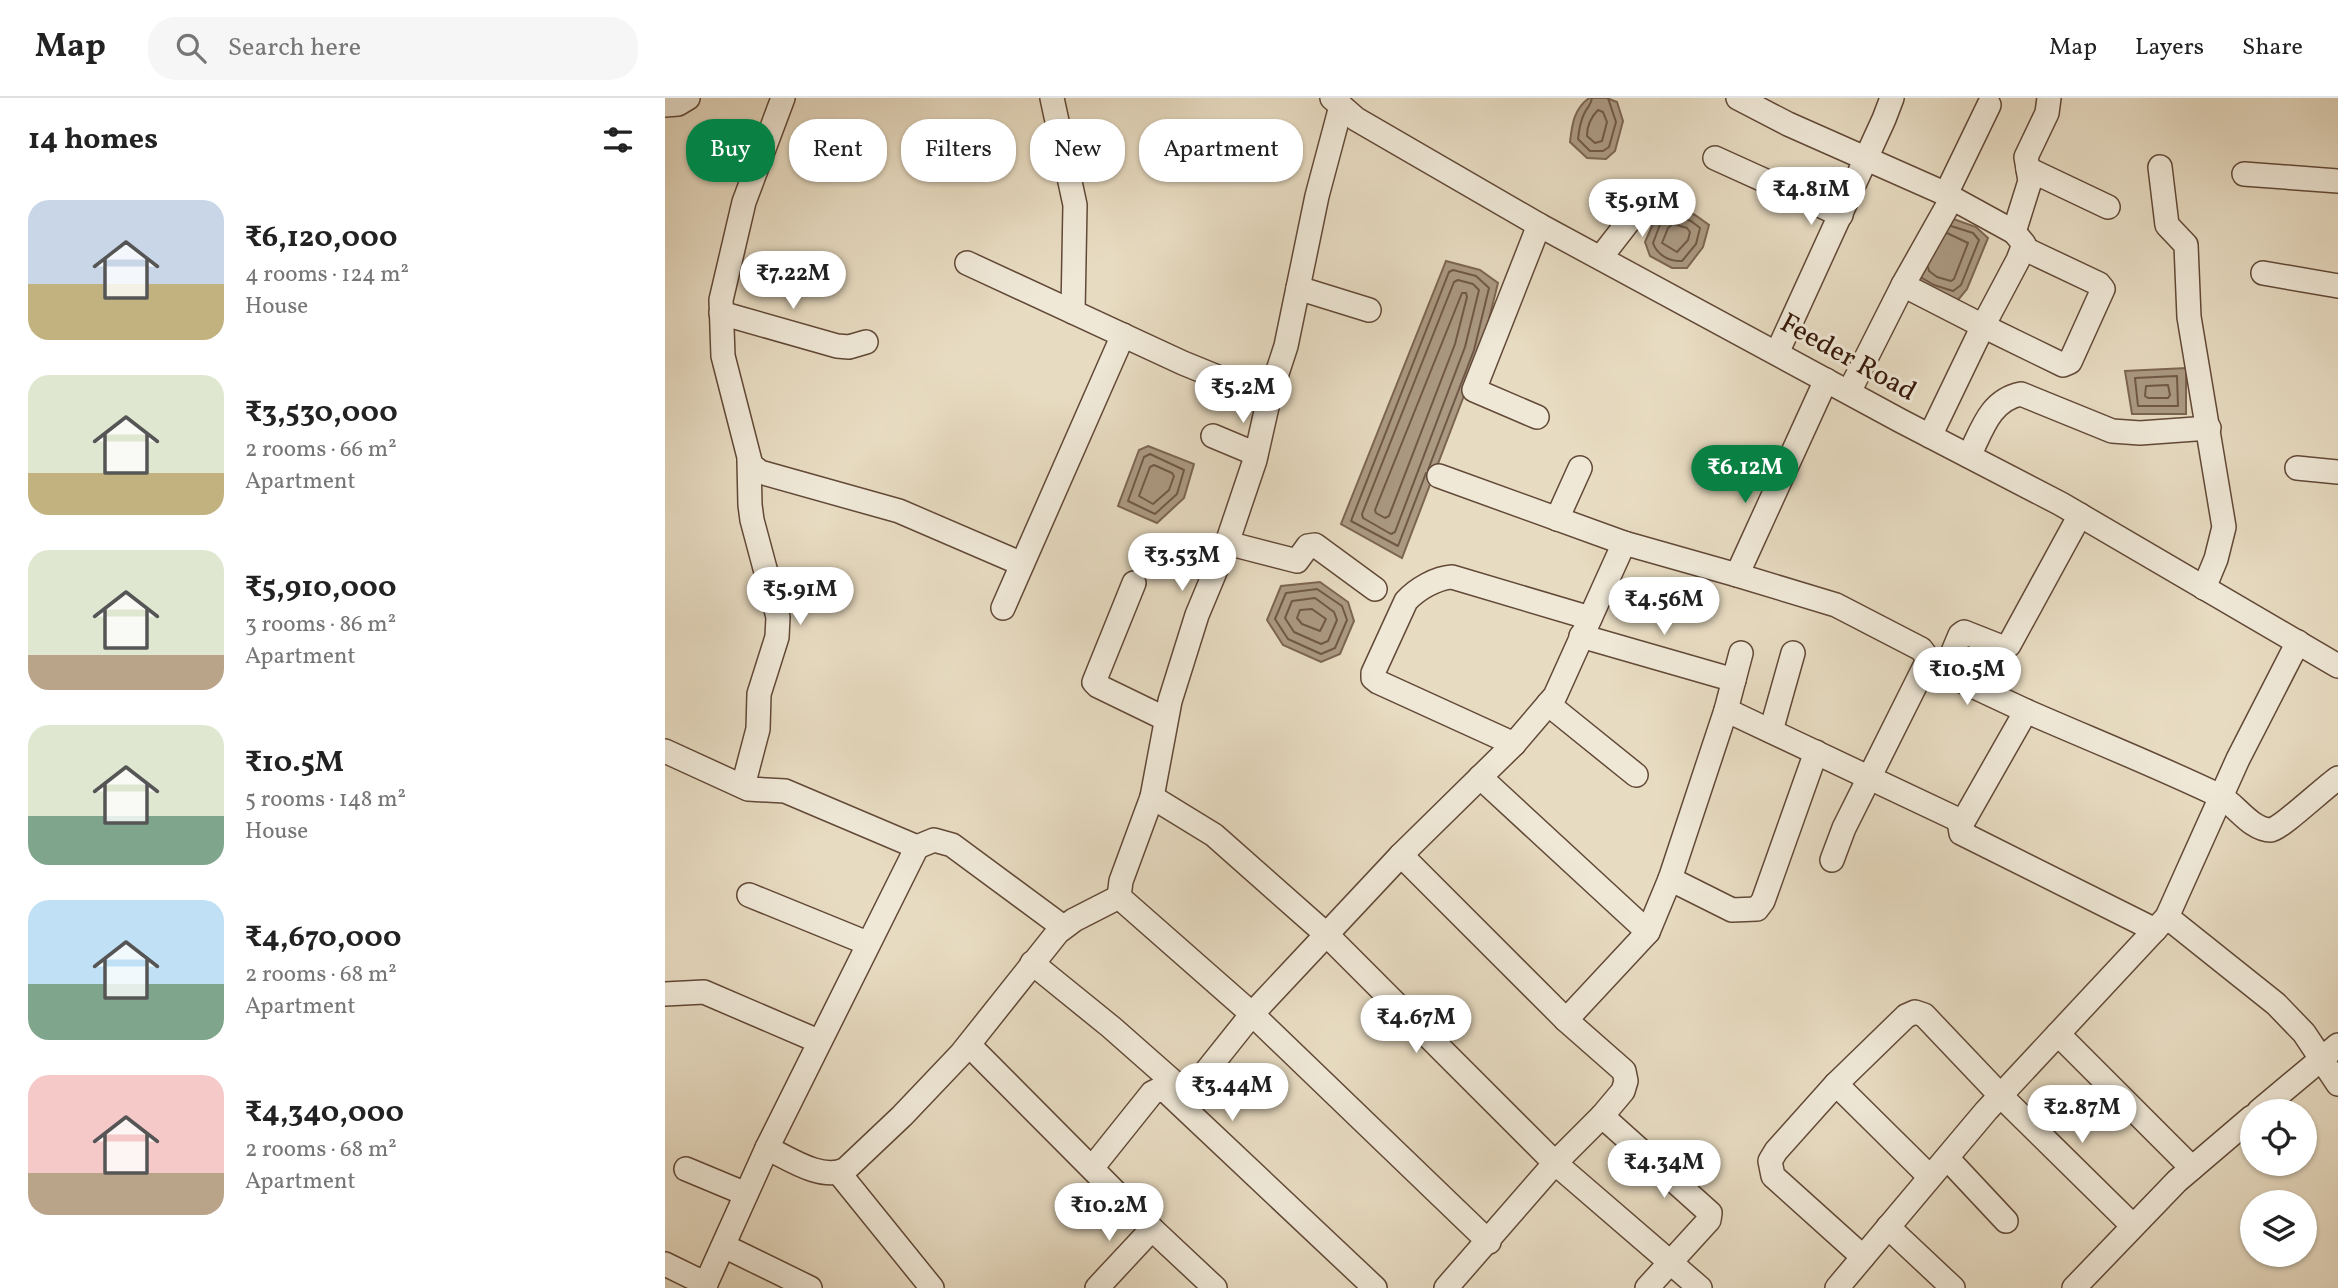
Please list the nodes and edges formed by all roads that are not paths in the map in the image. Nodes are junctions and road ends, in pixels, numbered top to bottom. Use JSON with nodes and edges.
{"nodes":[{"id":1,"x":688,"y":98,"type":"edge"},
{"id":2,"x":783,"y":98,"type":"edge"},
{"id":3,"x":1052,"y":98,"type":"edge"},
{"id":4,"x":1738,"y":98,"type":"edge"},
{"id":5,"x":1892,"y":98,"type":"edge"},
{"id":6,"x":2049,"y":98,"type":"edge"},
{"id":7,"x":1337,"y":102,"type":"edge"},
{"id":8,"x":665,"y":105,"type":"edge"},
{"id":9,"x":1989,"y":105,"type":"dead end"},
{"id":10,"x":1715,"y":158,"type":"dead end"},
{"id":11,"x":1867,"y":158,"type":"junction"},
{"id":12,"x":2160,"y":167,"type":"dead end"},
{"id":13,"x":2028,"y":169,"type":"junction"},
{"id":14,"x":2243,"y":174,"type":"dead end"},
{"id":15,"x":2338,"y":181,"type":"edge"},
{"id":16,"x":1650,"y":194,"type":"dead end"},
{"id":17,"x":1949,"y":196,"type":"junction"},
{"id":18,"x":2108,"y":207,"type":"dead end"},
{"id":19,"x":1841,"y":215,"type":"junction"},
{"id":20,"x":1539,"y":225,"type":"junction"},
{"id":21,"x":2018,"y":240,"type":"junction"},
{"id":22,"x":1601,"y":257,"type":"junction"},
{"id":23,"x":967,"y":263,"type":"dead end"},
{"id":24,"x":2263,"y":273,"type":"dead end"},
{"id":25,"x":1903,"y":285,"type":"junction"},
{"id":26,"x":2338,"y":286,"type":"edge"},
{"id":27,"x":1298,"y":288,"type":"junction"},
{"id":28,"x":1369,"y":310,"type":"dead end"},
{"id":29,"x":1073,"y":312,"type":"junction"},
{"id":30,"x":721,"y":313,"type":"junction"},
{"id":31,"x":1983,"y":326,"type":"junction"},
{"id":32,"x":1123,"y":335,"type":"junction"},
{"id":33,"x":866,"y":342,"type":"dead end"},
{"id":34,"x":1777,"y":353,"type":"junction"},
{"id":35,"x":1826,"y":380,"type":"junction"},
{"id":36,"x":1849,"y":392,"type":"junction"},
{"id":37,"x":1269,"y":398,"type":"junction"},
{"id":38,"x":1537,"y":417,"type":"dead end"},
{"id":39,"x":2209,"y":428,"type":"junction"},
{"id":40,"x":1213,"y":436,"type":"dead end"},
{"id":41,"x":1930,"y":436,"type":"junction"},
{"id":42,"x":1256,"y":454,"type":"junction"},
{"id":43,"x":1969,"y":456,"type":"junction"},
{"id":44,"x":749,"y":461,"type":"junction"},
{"id":45,"x":1580,"y":468,"type":"dead end"},
{"id":46,"x":2297,"y":468,"type":"dead end"},
{"id":47,"x":2338,"y":472,"type":"edge"},
{"id":48,"x":1439,"y":476,"type":"dead end"},
{"id":49,"x":2080,"y":515,"type":"junction"},
{"id":50,"x":1557,"y":519,"type":"junction"},
{"id":51,"x":1227,"y":542,"type":"junction"},
{"id":52,"x":1623,"y":543,"type":"junction"},
{"id":53,"x":1022,"y":564,"type":"junction"},
{"id":54,"x":1737,"y":575,"type":"junction"},
{"id":55,"x":1134,"y":583,"type":"dead end"},
{"id":56,"x":2204,"y":587,"type":"junction"},
{"id":57,"x":1375,"y":589,"type":"dead end"},
{"id":58,"x":1003,"y":608,"type":"dead end"},
{"id":59,"x":1585,"y":627,"type":"junction"},
{"id":60,"x":2298,"y":642,"type":"junction"},
{"id":61,"x":1741,"y":653,"type":"dead end"},
{"id":62,"x":1793,"y":653,"type":"dead end"},
{"id":63,"x":2338,"y":666,"type":"edge"},
{"id":64,"x":1935,"y":669,"type":"junction"},
{"id":65,"x":1734,"y":680,"type":"junction"},
{"id":66,"x":1548,"y":704,"type":"junction"},
{"id":67,"x":1726,"y":710,"type":"junction"},
{"id":68,"x":2026,"y":711,"type":"junction"},
{"id":69,"x":1166,"y":719,"type":"junction"},
{"id":70,"x":1771,"y":731,"type":"junction"},
{"id":71,"x":1514,"y":744,"type":"junction"},
{"id":72,"x":665,"y":751,"type":"edge"},
{"id":73,"x":1816,"y":752,"type":"junction"},
{"id":74,"x":1636,"y":775,"type":"dead end"},
{"id":75,"x":1869,"y":776,"type":"junction"},
{"id":76,"x":1480,"y":777,"type":"junction"},
{"id":77,"x":2338,"y":778,"type":"edge"},
{"id":78,"x":743,"y":786,"type":"junction"},
{"id":79,"x":1152,"y":797,"type":"junction"},
{"id":80,"x":2222,"y":797,"type":"junction"},
{"id":81,"x":1963,"y":822,"type":"junction"},
{"id":82,"x":917,"y":847,"type":"junction"},
{"id":83,"x":1401,"y":855,"type":"junction"},
{"id":84,"x":1832,"y":860,"type":"dead end"},
{"id":85,"x":1670,"y":879,"type":"junction"},
{"id":86,"x":749,"y":895,"type":"dead end"},
{"id":87,"x":1119,"y":897,"type":"junction"},
{"id":88,"x":2161,"y":924,"type":"junction"},
{"id":89,"x":1062,"y":927,"type":"junction"},
{"id":90,"x":1648,"y":932,"type":"junction"},
{"id":91,"x":1327,"y":935,"type":"junction"},
{"id":92,"x":867,"y":943,"type":"junction"},
{"id":93,"x":1032,"y":963,"type":"junction"},
{"id":94,"x":665,"y":994,"type":"edge"},
{"id":95,"x":1252,"y":1014,"type":"junction"},
{"id":96,"x":1566,"y":1020,"type":"junction"},
{"id":97,"x":2058,"y":1034,"type":"junction"},
{"id":98,"x":818,"y":1041,"type":"junction"},
{"id":99,"x":969,"y":1045,"type":"junction"},
{"id":100,"x":2330,"y":1052,"type":"edge"},
{"id":101,"x":1836,"y":1084,"type":"junction"},
{"id":102,"x":2338,"y":1084,"type":"edge"},
{"id":103,"x":2001,"y":1096,"type":"junction"},
{"id":104,"x":1184,"y":1099,"type":"junction"},
{"id":105,"x":2273,"y":1099,"type":"edge"},
{"id":106,"x":1602,"y":1116,"type":"junction"},
{"id":107,"x":2240,"y":1127,"type":"edge"},
{"id":108,"x":767,"y":1148,"type":"junction"},
{"id":109,"x":1947,"y":1158,"type":"junction"},
{"id":110,"x":1555,"y":1163,"type":"junction"},
{"id":111,"x":1092,"y":1168,"type":"junction"},
{"id":112,"x":2192,"y":1168,"type":"junction"},
{"id":113,"x":686,"y":1169,"type":"dead end"},
{"id":114,"x":839,"y":1173,"type":"junction"},
{"id":115,"x":1930,"y":1177,"type":"junction"},
{"id":116,"x":747,"y":1194,"type":"junction"},
{"id":117,"x":2005,"y":1221,"type":"dead end"},
{"id":118,"x":2133,"y":1226,"type":"junction"},
{"id":119,"x":1888,"y":1227,"type":"junction"},
{"id":120,"x":1152,"y":1229,"type":"junction"},
{"id":121,"x":1489,"y":1242,"type":"junction"},
{"id":122,"x":724,"y":1246,"type":"junction"},
{"id":123,"x":1863,"y":1257,"type":"junction"},
{"id":124,"x":1671,"y":1263,"type":"junction"},
{"id":125,"x":665,"y":1264,"type":"edge"},
{"id":126,"x":705,"y":1286,"type":"edge"},
{"id":127,"x":810,"y":1288,"type":"edge"},
{"id":128,"x":932,"y":1288,"type":"edge"},
{"id":129,"x":1097,"y":1288,"type":"edge"},
{"id":130,"x":1215,"y":1288,"type":"edge"},
{"id":131,"x":1375,"y":1288,"type":"edge"},
{"id":132,"x":1446,"y":1288,"type":"edge"},
{"id":133,"x":1647,"y":1288,"type":"edge"},
{"id":134,"x":1700,"y":1288,"type":"edge"},
{"id":135,"x":1837,"y":1288,"type":"edge"},
{"id":136,"x":1953,"y":1288,"type":"edge"},
{"id":137,"x":2074,"y":1288,"type":"edge"}],
"edges":[{"from":1,"to":8,"type":"street"},
{"from":2,"to":30,"type":"street"},
{"from":3,"to":29,"type":"street"},
{"from":4,"to":11,"type":"street"},
{"from":5,"to":11,"type":"street"},
{"from":6,"to":13,"type":"street"},
{"from":7,"to":20,"type":"street","name":"Feeder Road"},
{"from":7,"to":27,"type":"street"},
{"from":9,"to":17,"type":"street"},
{"from":10,"to":19,"type":"street"},
{"from":11,"to":17,"type":"street"},
{"from":11,"to":19,"type":"street"},
{"from":12,"to":39,"type":"street"},
{"from":13,"to":18,"type":"street"},
{"from":13,"to":21,"type":"street"},
{"from":14,"to":15,"type":"street"},
{"from":16,"to":22,"type":"street"},
{"from":17,"to":21,"type":"street"},
{"from":17,"to":25,"type":"street"},
{"from":19,"to":34,"type":"street"},
{"from":20,"to":22,"type":"street","name":"Feeder Road"},
{"from":20,"to":38,"type":"street"},
{"from":21,"to":31,"type":"street"},
{"from":21,"to":31,"type":"street"},
{"from":22,"to":34,"type":"street","name":"Feeder Road"},
{"from":23,"to":29,"type":"street"},
{"from":24,"to":26,"type":"street"},
{"from":25,"to":31,"type":"street"},
{"from":25,"to":36,"type":"street"},
{"from":27,"to":28,"type":"street"},
{"from":27,"to":37,"type":"street"},
{"from":29,"to":32,"type":"street"},
{"from":30,"to":33,"type":"street"},
{"from":30,"to":44,"type":"street"},
{"from":31,"to":41,"type":"street"},
{"from":32,"to":37,"type":"street"},
{"from":32,"to":53,"type":"street"},
{"from":34,"to":35,"type":"street","name":"Feeder Road"},
{"from":35,"to":36,"type":"street","name":"Feeder Road"},
{"from":35,"to":54,"type":"street"},
{"from":36,"to":41,"type":"street","name":"Feeder Road"},
{"from":37,"to":42,"type":"street"},
{"from":39,"to":43,"type":"street"},
{"from":39,"to":56,"type":"street"},
{"from":40,"to":42,"type":"street"},
{"from":41,"to":43,"type":"street","name":"Feeder Road"},
{"from":42,"to":51,"type":"street"},
{"from":43,"to":49,"type":"street","name":"Feeder Road"},
{"from":44,"to":53,"type":"street"},
{"from":44,"to":78,"type":"street"},
{"from":45,"to":50,"type":"street"},
{"from":46,"to":47,"type":"street"},
{"from":48,"to":50,"type":"street"},
{"from":49,"to":56,"type":"street","name":"Feeder Road"},
{"from":49,"to":64,"type":"street"},
{"from":50,"to":52,"type":"street"},
{"from":51,"to":57,"type":"street"},
{"from":51,"to":69,"type":"street"},
{"from":52,"to":54,"type":"street"},
{"from":52,"to":59,"type":"street"},
{"from":53,"to":58,"type":"street"},
{"from":54,"to":64,"type":"street"},
{"from":55,"to":69,"type":"street"},
{"from":56,"to":60,"type":"street","name":"Feeder Road"},
{"from":59,"to":65,"type":"street"},
{"from":59,"to":66,"type":"street"},
{"from":59,"to":71,"type":"street"},
{"from":60,"to":63,"type":"street","name":"Feeder Road"},
{"from":60,"to":80,"type":"street"},
{"from":61,"to":65,"type":"street"},
{"from":62,"to":70,"type":"street"},
{"from":64,"to":68,"type":"street"},
{"from":64,"to":75,"type":"street"},
{"from":65,"to":67,"type":"street"},
{"from":66,"to":71,"type":"street"},
{"from":66,"to":74,"type":"street"},
{"from":67,"to":70,"type":"street"},
{"from":67,"to":85,"type":"street"},
{"from":68,"to":80,"type":"street"},
{"from":68,"to":81,"type":"street"},
{"from":69,"to":79,"type":"street"},
{"from":70,"to":73,"type":"street"},
{"from":71,"to":76,"type":"street"},
{"from":72,"to":78,"type":"street"},
{"from":73,"to":75,"type":"street"},
{"from":73,"to":85,"type":"street"},
{"from":75,"to":81,"type":"street"},
{"from":75,"to":84,"type":"street"},
{"from":76,"to":83,"type":"street"},
{"from":76,"to":90,"type":"street"},
{"from":77,"to":80,"type":"street"},
{"from":78,"to":82,"type":"street"},
{"from":79,"to":87,"type":"street"},
{"from":79,"to":91,"type":"street"},
{"from":80,"to":88,"type":"street"},
{"from":81,"to":88,"type":"street"},
{"from":82,"to":89,"type":"street"},
{"from":82,"to":92,"type":"street"},
{"from":83,"to":91,"type":"street"},
{"from":83,"to":96,"type":"street"},
{"from":85,"to":90,"type":"street"},
{"from":86,"to":92,"type":"street"},
{"from":87,"to":89,"type":"street"},
{"from":87,"to":95,"type":"street"},
{"from":88,"to":97,"type":"street"},
{"from":88,"to":100,"type":"street"},
{"from":89,"to":93,"type":"street"},
{"from":90,"to":96,"type":"street"},
{"from":91,"to":95,"type":"street"},
{"from":91,"to":110,"type":"street"},
{"from":92,"to":98,"type":"street"},
{"from":93,"to":99,"type":"street"},
{"from":93,"to":104,"type":"street"},
{"from":94,"to":98,"type":"street"},
{"from":95,"to":104,"type":"street"},
{"from":95,"to":121,"type":"street"},
{"from":96,"to":106,"type":"street"},
{"from":97,"to":103,"type":"street"},
{"from":97,"to":112,"type":"street"},
{"from":98,"to":108,"type":"street"},
{"from":99,"to":111,"type":"street"},
{"from":99,"to":114,"type":"street"},
{"from":100,"to":102,"type":"street"},
{"from":100,"to":105,"type":"street"},
{"from":101,"to":103,"type":"street"},
{"from":101,"to":115,"type":"street"},
{"from":101,"to":123,"type":"street"},
{"from":103,"to":109,"type":"street"},
{"from":103,"to":118,"type":"street"},
{"from":104,"to":111,"type":"street"},
{"from":104,"to":131,"type":"street"},
{"from":106,"to":110,"type":"street"},
{"from":106,"to":124,"type":"street"},
{"from":107,"to":112,"type":"street"},
{"from":108,"to":114,"type":"street"},
{"from":108,"to":116,"type":"street"},
{"from":109,"to":115,"type":"street"},
{"from":109,"to":117,"type":"street"},
{"from":110,"to":121,"type":"street"},
{"from":110,"to":124,"type":"street"},
{"from":111,"to":120,"type":"street"},
{"from":112,"to":118,"type":"street"},
{"from":113,"to":116,"type":"street"},
{"from":114,"to":128,"type":"street"},
{"from":115,"to":119,"type":"street"},
{"from":116,"to":122,"type":"street"},
{"from":118,"to":137,"type":"street"},
{"from":119,"to":123,"type":"street"},
{"from":119,"to":136,"type":"street"},
{"from":120,"to":129,"type":"street"},
{"from":120,"to":130,"type":"street"},
{"from":121,"to":132,"type":"street"},
{"from":122,"to":126,"type":"street"},
{"from":122,"to":127,"type":"street"},
{"from":123,"to":135,"type":"street"},
{"from":124,"to":133,"type":"street"},
{"from":124,"to":134,"type":"street"},
{"from":125,"to":126,"type":"street"}]}
